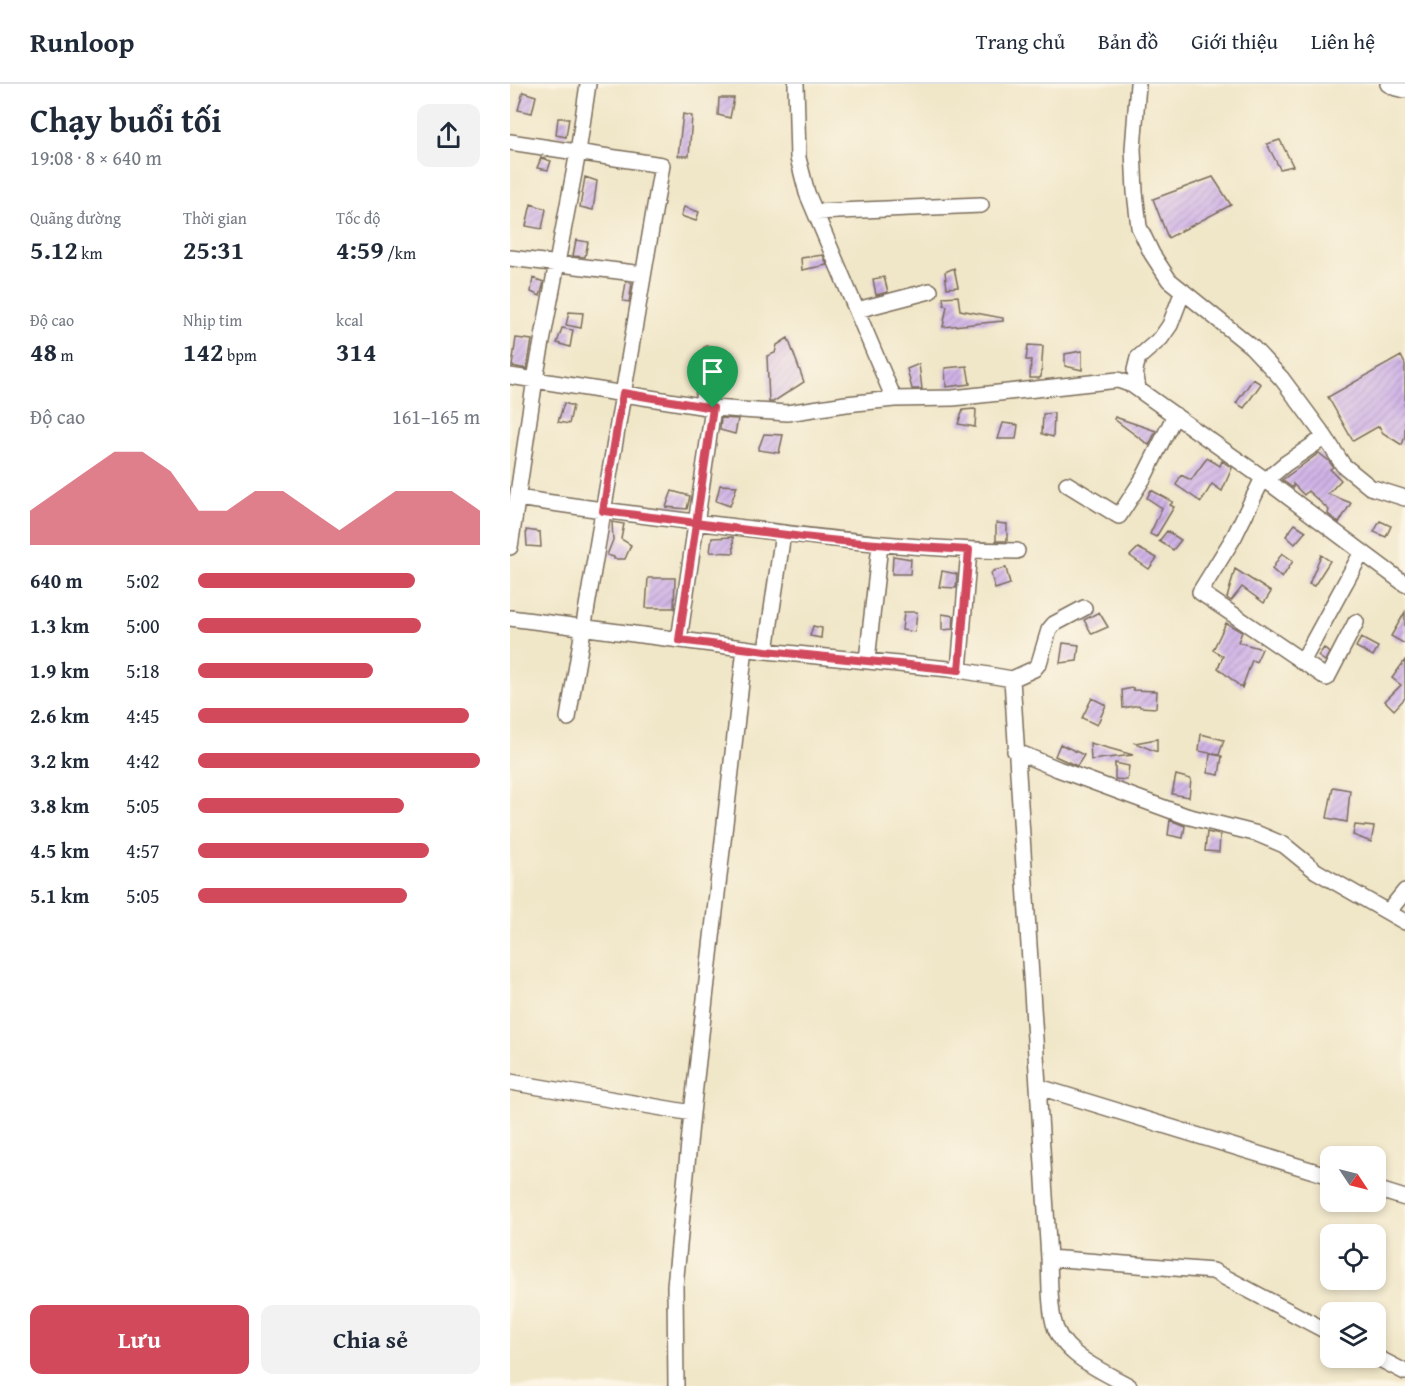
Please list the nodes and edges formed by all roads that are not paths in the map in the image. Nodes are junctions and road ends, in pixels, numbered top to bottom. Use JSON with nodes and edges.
{"nodes":[{"id":1,"x":588,"y":84,"type":"edge"},
{"id":2,"x":796,"y":84,"type":"edge"},
{"id":3,"x":1138,"y":84,"type":"edge"},
{"id":4,"x":1396,"y":88,"type":"edge"},
{"id":5,"x":1405,"y":103,"type":"edge"},
{"id":6,"x":510,"y":142,"type":"edge"},
{"id":7,"x":578,"y":153,"type":"junction"},
{"id":8,"x":981,"y":205,"type":"dead end"},
{"id":9,"x":815,"y":212,"type":"junction"},
{"id":10,"x":510,"y":258,"type":"edge"},
{"id":11,"x":557,"y":263,"type":"junction"},
{"id":12,"x":643,"y":273,"type":"junction"},
{"id":13,"x":930,"y":291,"type":"dead end"},
{"id":14,"x":1183,"y":291,"type":"junction"},
{"id":15,"x":856,"y":310,"type":"junction"},
{"id":16,"x":709,"y":354,"type":"dead end"},
{"id":17,"x":1136,"y":362,"type":"junction"},
{"id":18,"x":510,"y":375,"type":"edge"},
{"id":19,"x":535,"y":379,"type":"junction"},
{"id":20,"x":1118,"y":380,"type":"junction"},
{"id":21,"x":1138,"y":389,"type":"junction"},
{"id":22,"x":623,"y":393,"type":"junction"},
{"id":23,"x":894,"y":399,"type":"junction"},
{"id":24,"x":708,"y":407,"type":"junction"},
{"id":25,"x":1175,"y":415,"type":"junction"},
{"id":26,"x":1326,"y":437,"type":"junction"},
{"id":27,"x":1265,"y":479,"type":"junction"},
{"id":28,"x":1067,"y":484,"type":"dead end"},
{"id":29,"x":517,"y":498,"type":"junction"},
{"id":30,"x":1405,"y":498,"type":"edge"},
{"id":31,"x":603,"y":511,"type":"junction"},
{"id":32,"x":696,"y":522,"type":"junction"},
{"id":33,"x":783,"y":533,"type":"junction"},
{"id":34,"x":880,"y":544,"type":"junction"},
{"id":35,"x":510,"y":547,"type":"edge"},
{"id":36,"x":969,"y":550,"type":"junction"},
{"id":37,"x":1017,"y":551,"type":"dead end"},
{"id":38,"x":1362,"y":552,"type":"junction"},
{"id":39,"x":1405,"y":584,"type":"edge"},
{"id":40,"x":1084,"y":608,"type":"dead end"},
{"id":41,"x":510,"y":618,"type":"edge"},
{"id":42,"x":1356,"y":622,"type":"dead end"},
{"id":43,"x":583,"y":627,"type":"junction"},
{"id":44,"x":679,"y":640,"type":"junction"},
{"id":45,"x":745,"y":648,"type":"junction"},
{"id":46,"x":766,"y":651,"type":"junction"},
{"id":47,"x":867,"y":660,"type":"junction"},
{"id":48,"x":1302,"y":662,"type":"junction"},
{"id":49,"x":959,"y":670,"type":"junction"},
{"id":50,"x":1012,"y":679,"type":"junction"},
{"id":51,"x":568,"y":718,"type":"dead end"},
{"id":52,"x":1015,"y":751,"type":"junction"},
{"id":53,"x":1405,"y":891,"type":"edge"},
{"id":54,"x":1388,"y":912,"type":"junction"},
{"id":55,"x":1405,"y":921,"type":"edge"},
{"id":56,"x":510,"y":1082,"type":"edge"},
{"id":57,"x":1039,"y":1087,"type":"junction"},
{"id":58,"x":692,"y":1113,"type":"junction"},
{"id":59,"x":1320,"y":1173,"type":"edge"},
{"id":60,"x":1386,"y":1192,"type":"edge"},
{"id":61,"x":1405,"y":1198,"type":"edge"},
{"id":62,"x":1049,"y":1258,"type":"junction"},
{"id":63,"x":1320,"y":1328,"type":"edge"},
{"id":64,"x":1386,"y":1362,"type":"edge"},
{"id":65,"x":1405,"y":1372,"type":"edge"},
{"id":66,"x":676,"y":1386,"type":"edge"},
{"id":67,"x":1129,"y":1386,"type":"edge"}],
"edges":[{"from":1,"to":7,"type":"street"},
{"from":2,"to":9,"type":"street"},
{"from":3,"to":14,"type":"street"},
{"from":4,"to":5,"type":"street"},
{"from":6,"to":7,"type":"street"},
{"from":7,"to":11,"type":"street"},
{"from":7,"to":12,"type":"street"},
{"from":8,"to":9,"type":"street"},
{"from":9,"to":15,"type":"street"},
{"from":10,"to":11,"type":"street"},
{"from":11,"to":12,"type":"street"},
{"from":11,"to":19,"type":"street"},
{"from":12,"to":22,"type":"street"},
{"from":13,"to":15,"type":"street"},
{"from":14,"to":17,"type":"street"},
{"from":14,"to":26,"type":"street"},
{"from":15,"to":23,"type":"street"},
{"from":16,"to":24,"type":"street"},
{"from":17,"to":20,"type":"street"},
{"from":17,"to":21,"type":"street"},
{"from":18,"to":19,"type":"street"},
{"from":19,"to":22,"type":"street"},
{"from":19,"to":29,"type":"street"},
{"from":20,"to":21,"type":"street"},
{"from":20,"to":23,"type":"street"},
{"from":21,"to":25,"type":"street"},
{"from":22,"to":24,"type":"street"},
{"from":22,"to":31,"type":"street"},
{"from":23,"to":24,"type":"street"},
{"from":24,"to":32,"type":"street"},
{"from":25,"to":27,"type":"street"},
{"from":25,"to":28,"type":"street"},
{"from":26,"to":27,"type":"street"},
{"from":26,"to":30,"type":"street"},
{"from":27,"to":38,"type":"street"},
{"from":27,"to":48,"type":"street"},
{"from":29,"to":31,"type":"street"},
{"from":29,"to":35,"type":"street"},
{"from":31,"to":32,"type":"street"},
{"from":31,"to":43,"type":"street"},
{"from":32,"to":33,"type":"street"},
{"from":32,"to":44,"type":"street"},
{"from":33,"to":34,"type":"street"},
{"from":33,"to":46,"type":"street"},
{"from":34,"to":36,"type":"street"},
{"from":34,"to":47,"type":"street"},
{"from":36,"to":37,"type":"street"},
{"from":36,"to":49,"type":"street"},
{"from":38,"to":39,"type":"street"},
{"from":38,"to":48,"type":"street"},
{"from":40,"to":50,"type":"street"},
{"from":41,"to":43,"type":"street"},
{"from":42,"to":48,"type":"street"},
{"from":43,"to":44,"type":"street"},
{"from":43,"to":51,"type":"street"},
{"from":44,"to":45,"type":"street"},
{"from":45,"to":46,"type":"street"},
{"from":45,"to":58,"type":"street"},
{"from":46,"to":47,"type":"street"},
{"from":47,"to":49,"type":"street"},
{"from":49,"to":50,"type":"street"},
{"from":50,"to":52,"type":"street"},
{"from":52,"to":54,"type":"street"},
{"from":52,"to":57,"type":"street"},
{"from":53,"to":54,"type":"street"},
{"from":54,"to":55,"type":"street"},
{"from":56,"to":58,"type":"street"},
{"from":57,"to":59,"type":"street"},
{"from":57,"to":62,"type":"street"},
{"from":58,"to":66,"type":"street"},
{"from":60,"to":61,"type":"street"},
{"from":62,"to":63,"type":"street"},
{"from":62,"to":67,"type":"street"},
{"from":64,"to":65,"type":"street"}]}
